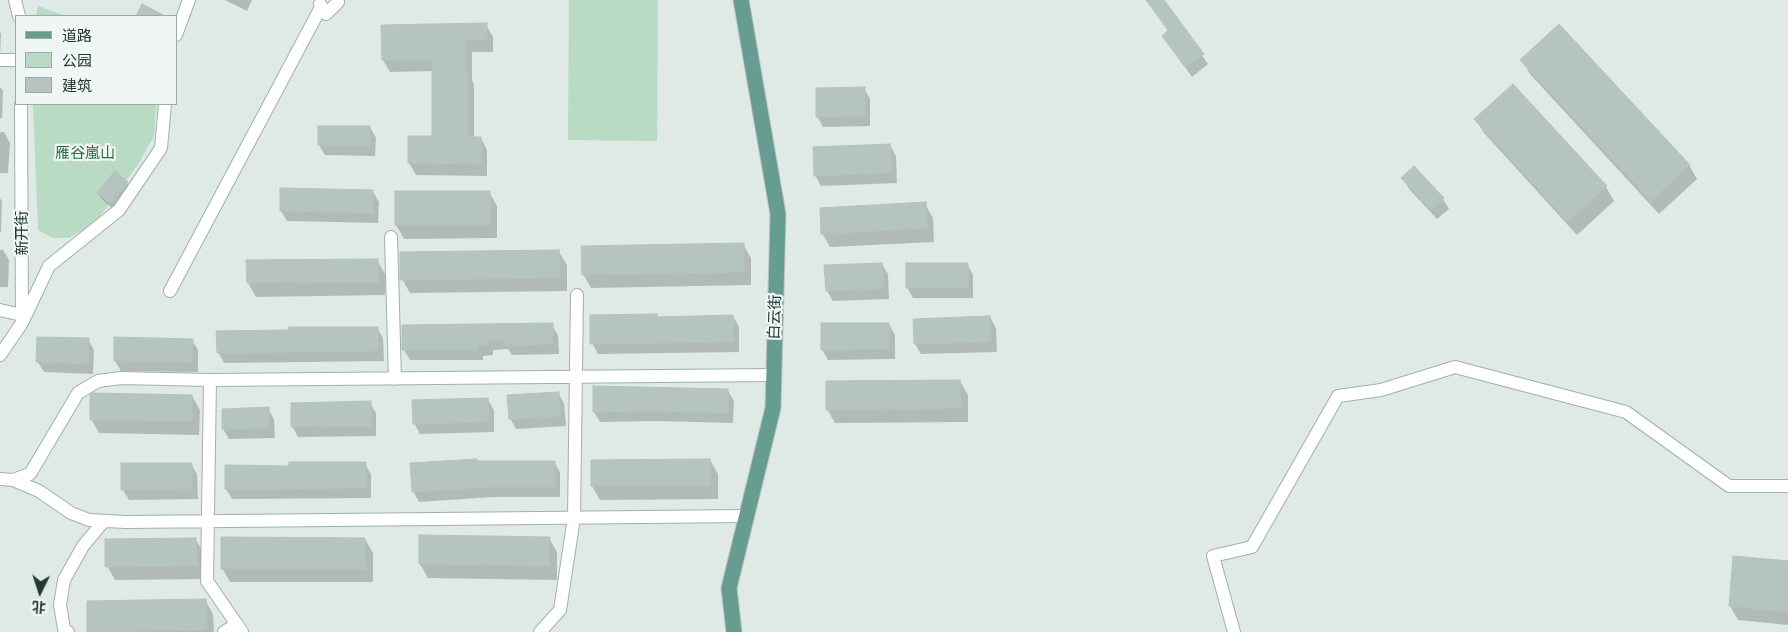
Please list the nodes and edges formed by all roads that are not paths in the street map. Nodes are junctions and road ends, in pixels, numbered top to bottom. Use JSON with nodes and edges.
{"nodes":[{"id":1,"x":15,"y":0,"type":"edge"},
{"id":2,"x":189,"y":0,"type":"edge"},
{"id":3,"x":337,"y":0,"type":"edge"},
{"id":4,"x":741,"y":0,"type":"edge"},
{"id":5,"x":320,"y":3,"type":"edge"},
{"id":6,"x":19,"y":15,"type":"edge"},
{"id":7,"x":178,"y":30,"type":"edge"},
{"id":8,"x":0,"y":60,"type":"edge"},
{"id":9,"x":15,"y":60,"type":"edge"},
{"id":10,"x":21,"y":105,"type":"edge"},
{"id":11,"x":165,"y":105,"type":"edge"},
{"id":12,"x":390,"y":237,"type":"dead end"},
{"id":13,"x":170,"y":291,"type":"dead end"},
{"id":14,"x":577,"y":295,"type":"dead end"},
{"id":15,"x":0,"y":310,"type":"edge"},
{"id":16,"x":22,"y":319,"type":"junction"},
{"id":17,"x":0,"y":355,"type":"edge"},
{"id":18,"x":774,"y":375,"type":"junction"},
{"id":19,"x":576,"y":378,"type":"junction"},
{"id":20,"x":395,"y":379,"type":"junction"},
{"id":21,"x":210,"y":380,"type":"junction"},
{"id":22,"x":6,"y":480,"type":"edge"},
{"id":23,"x":1788,"y":486,"type":"edge"},
{"id":24,"x":746,"y":516,"type":"junction"},
{"id":25,"x":574,"y":518,"type":"junction"},
{"id":26,"x":104,"y":521,"type":"junction"},
{"id":27,"x":208,"y":522,"type":"junction"},
{"id":28,"x":240,"y":628,"type":"edge"},
{"id":29,"x":545,"y":631,"type":"edge"},
{"id":30,"x":68,"y":632,"type":"edge"},
{"id":31,"x":224,"y":632,"type":"edge"},
{"id":32,"x":734,"y":632,"type":"edge"},
{"id":33,"x":1234,"y":632,"type":"edge"}],
"edges":[{"from":1,"to":6,"type":"street"},
{"from":2,"to":7,"type":"street"},
{"from":3,"to":5,"type":"street"},
{"from":4,"to":18,"type":"main road","name":"白云街"},
{"from":5,"to":13,"type":"street"},
{"from":8,"to":9,"type":"street"},
{"from":10,"to":16,"type":"street","name":"新开街"},
{"from":11,"to":16,"type":"street"},
{"from":12,"to":20,"type":"street"},
{"from":14,"to":19,"type":"street"},
{"from":15,"to":16,"type":"street"},
{"from":16,"to":17,"type":"street"},
{"from":18,"to":19,"type":"street"},
{"from":18,"to":24,"type":"main road","name":"白云街"},
{"from":19,"to":20,"type":"street"},
{"from":19,"to":25,"type":"street"},
{"from":20,"to":21,"type":"street"},
{"from":21,"to":22,"type":"street"},
{"from":21,"to":27,"type":"street"},
{"from":22,"to":26,"type":"street"},
{"from":23,"to":33,"type":"street"},
{"from":24,"to":25,"type":"street"},
{"from":24,"to":32,"type":"main road","name":"白云街"},
{"from":25,"to":27,"type":"street"},
{"from":25,"to":29,"type":"street"},
{"from":26,"to":27,"type":"street"},
{"from":26,"to":30,"type":"street"},
{"from":27,"to":28,"type":"street"},
{"from":28,"to":31,"type":"street"}]}
